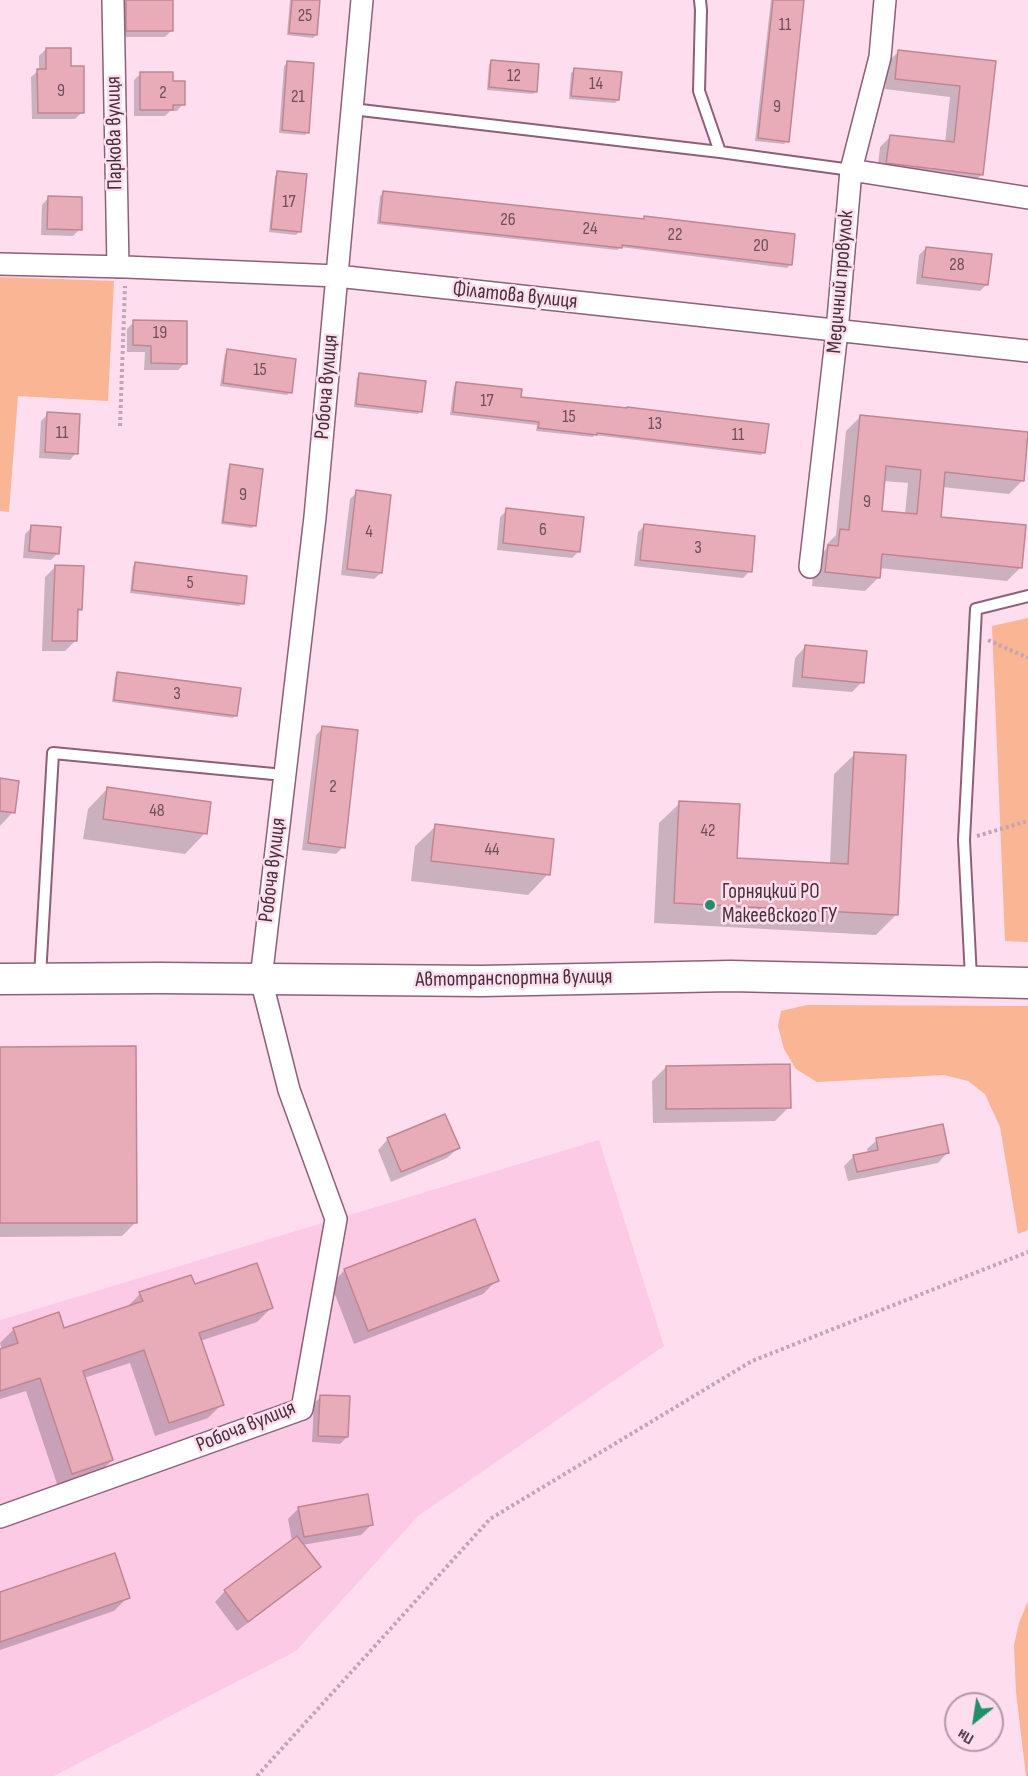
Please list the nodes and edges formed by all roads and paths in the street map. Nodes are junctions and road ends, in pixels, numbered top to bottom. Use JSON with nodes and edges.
{"nodes":[{"id":1,"x":113,"y":0,"type":"edge"},
{"id":2,"x":362,"y":0,"type":"edge"},
{"id":3,"x":700,"y":0,"type":"edge"},
{"id":4,"x":885,"y":0,"type":"edge"},
{"id":5,"x":352,"y":109,"type":"junction"},
{"id":6,"x":720,"y":152,"type":"junction"},
{"id":7,"x":850,"y":170,"type":"junction"},
{"id":8,"x":1028,"y":198,"type":"edge"},
{"id":9,"x":0,"y":264,"type":"edge"},
{"id":10,"x":122,"y":267,"type":"junction"},
{"id":11,"x":337,"y":276,"type":"junction"},
{"id":12,"x":837,"y":331,"type":"junction"},
{"id":13,"x":1028,"y":351,"type":"edge"},
{"id":14,"x":120,"y":426,"type":"dead end"},
{"id":15,"x":810,"y":567,"type":"dead end"},
{"id":16,"x":1028,"y":596,"type":"edge"},
{"id":17,"x":975,"y":634,"type":"junction"},
{"id":18,"x":1028,"y":658,"type":"edge"},
{"id":19,"x":284,"y":775,"type":"junction"},
{"id":20,"x":1028,"y":821,"type":"edge"},
{"id":21,"x":963,"y":840,"type":"junction"},
{"id":22,"x":0,"y":979,"type":"edge"},
{"id":23,"x":40,"y":979,"type":"junction"},
{"id":24,"x":261,"y":979,"type":"junction"},
{"id":25,"x":971,"y":982,"type":"junction"},
{"id":26,"x":1028,"y":983,"type":"edge"},
{"id":27,"x":1028,"y":1252,"type":"edge"},
{"id":28,"x":0,"y":1518,"type":"edge"},
{"id":29,"x":257,"y":1776,"type":"edge"}],
"edges":[{"from":1,"to":10,"type":"street","name":"Паркова вулиця"},
{"from":2,"to":5,"type":"street","name":"Робоча вулиця"},
{"from":3,"to":6,"type":"lane"},
{"from":4,"to":7,"type":"street","name":"Медичний провулок"},
{"from":5,"to":6,"type":"lane"},
{"from":5,"to":11,"type":"street","name":"Робоча вулиця"},
{"from":6,"to":7,"type":"lane"},
{"from":7,"to":8,"type":"street"},
{"from":7,"to":12,"type":"street","name":"Медичний провулок"},
{"from":9,"to":10,"type":"street","name":"Філатова вулиця"},
{"from":10,"to":11,"type":"street","name":"Філатова вулиця"},
{"from":10,"to":14,"type":"path"},
{"from":11,"to":12,"type":"street","name":"Філатова вулиця"},
{"from":11,"to":19,"type":"street","name":"Робоча вулиця"},
{"from":12,"to":13,"type":"street","name":"Філатова вулиця"},
{"from":12,"to":15,"type":"street","name":"Медичний провулок"},
{"from":16,"to":17,"type":"lane"},
{"from":17,"to":18,"type":"path"},
{"from":17,"to":21,"type":"lane"},
{"from":19,"to":23,"type":"lane"},
{"from":19,"to":24,"type":"street","name":"Робоча вулиця"},
{"from":20,"to":21,"type":"path"},
{"from":21,"to":25,"type":"lane"},
{"from":22,"to":23,"type":"main road","name":"Автотранспортна вулиця"},
{"from":23,"to":24,"type":"main road","name":"Автотранспортна вулиця"},
{"from":24,"to":25,"type":"main road","name":"Автотранспортна вулиця"},
{"from":24,"to":28,"type":"street","name":"Робоча вулиця"},
{"from":25,"to":26,"type":"main road","name":"Автотранспортна вулиця"},
{"from":27,"to":29,"type":"path"}]}
